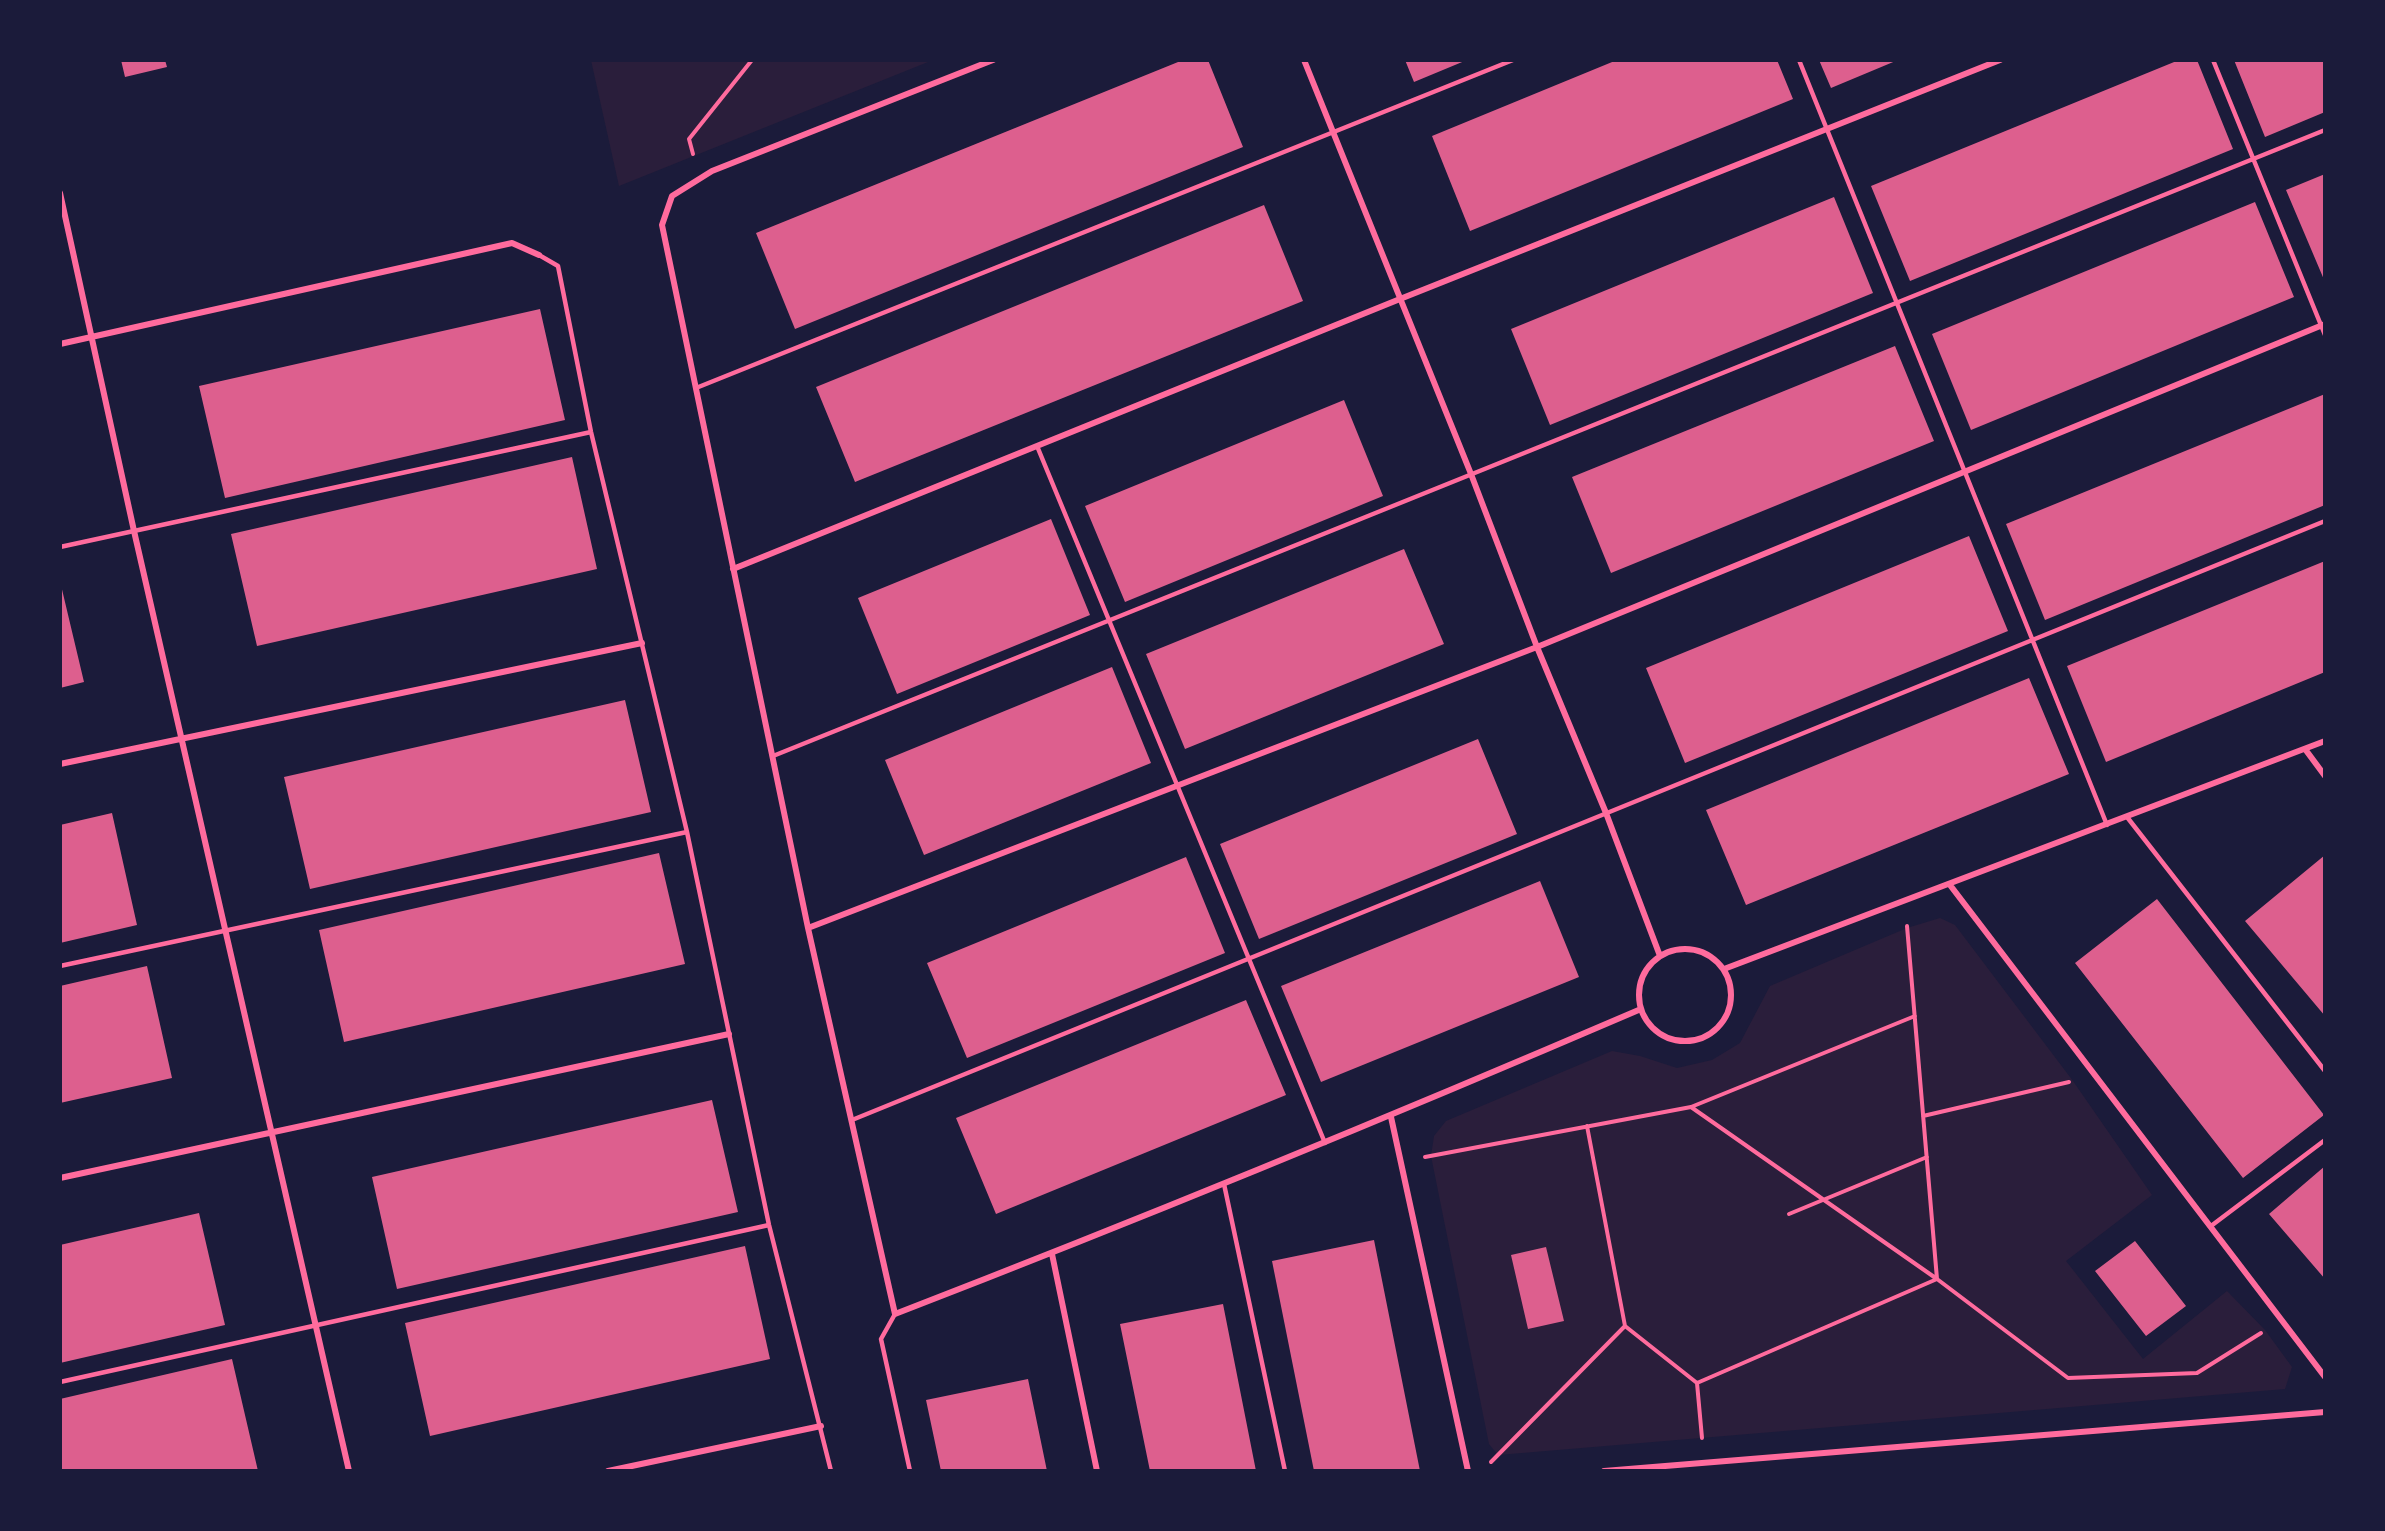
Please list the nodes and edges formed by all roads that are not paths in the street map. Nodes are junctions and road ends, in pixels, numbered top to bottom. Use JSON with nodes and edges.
{"nodes":[{"id":1,"x":993,"y":60,"type":"edge"},
{"id":2,"x":1304,"y":60,"type":"edge"},
{"id":3,"x":1513,"y":60,"type":"edge"},
{"id":4,"x":1799,"y":60,"type":"edge"},
{"id":5,"x":2000,"y":60,"type":"edge"},
{"id":6,"x":2212,"y":60,"type":"edge"},
{"id":7,"x":1826,"y":129,"type":"junction"},
{"id":8,"x":2325,"y":130,"type":"edge"},
{"id":9,"x":1334,"y":132,"type":"junction"},
{"id":10,"x":2253,"y":159,"type":"junction"},
{"id":11,"x":60,"y":194,"type":"edge"},
{"id":12,"x":539,"y":255,"type":"joint"},
{"id":13,"x":1400,"y":299,"type":"junction"},
{"id":14,"x":1896,"y":303,"type":"junction"},
{"id":15,"x":2323,"y":324,"type":"edge"},
{"id":16,"x":2325,"y":335,"type":"edge"},
{"id":17,"x":92,"y":337,"type":"junction"},
{"id":18,"x":60,"y":344,"type":"edge"},
{"id":19,"x":696,"y":388,"type":"junction"},
{"id":20,"x":591,"y":432,"type":"junction"},
{"id":21,"x":1037,"y":446,"type":"junction"},
{"id":22,"x":1965,"y":472,"type":"junction"},
{"id":23,"x":1471,"y":474,"type":"junction"},
{"id":24,"x":2325,"y":521,"type":"edge"},
{"id":25,"x":134,"y":531,"type":"junction"},
{"id":26,"x":60,"y":547,"type":"edge"},
{"id":27,"x":733,"y":569,"type":"junction"},
{"id":28,"x":1109,"y":620,"type":"junction"},
{"id":29,"x":2032,"y":640,"type":"junction"},
{"id":30,"x":642,"y":643,"type":"junction"},
{"id":31,"x":1537,"y":647,"type":"junction"},
{"id":32,"x":183,"y":739,"type":"junction"},
{"id":33,"x":2325,"y":741,"type":"edge"},
{"id":34,"x":2305,"y":749,"type":"junction"},
{"id":35,"x":773,"y":756,"type":"junction"},
{"id":36,"x":60,"y":764,"type":"edge"},
{"id":37,"x":2325,"y":776,"type":"edge"},
{"id":38,"x":1178,"y":785,"type":"junction"},
{"id":39,"x":1606,"y":813,"type":"junction"},
{"id":40,"x":2127,"y":817,"type":"junction"},
{"id":41,"x":2107,"y":825,"type":"junction"},
{"id":42,"x":687,"y":832,"type":"junction"},
{"id":43,"x":1950,"y":885,"type":"junction"},
{"id":44,"x":808,"y":928,"type":"junction"},
{"id":45,"x":226,"y":930,"type":"junction"},
{"id":46,"x":1660,"y":956,"type":"junction"},
{"id":47,"x":1249,"y":958,"type":"junction"},
{"id":48,"x":60,"y":966,"type":"edge"},
{"id":49,"x":1725,"y":969,"type":"junction"},
{"id":50,"x":1641,"y":1009,"type":"junction"},
{"id":51,"x":729,"y":1034,"type":"junction"},
{"id":52,"x":2325,"y":1071,"type":"edge"},
{"id":53,"x":1390,"y":1117,"type":"junction"},
{"id":54,"x":852,"y":1120,"type":"junction"},
{"id":55,"x":272,"y":1133,"type":"junction"},
{"id":56,"x":2325,"y":1140,"type":"edge"},
{"id":57,"x":1325,"y":1143,"type":"junction"},
{"id":58,"x":60,"y":1178,"type":"edge"},
{"id":59,"x":1224,"y":1184,"type":"junction"},
{"id":60,"x":769,"y":1225,"type":"junction"},
{"id":61,"x":2211,"y":1226,"type":"junction"},
{"id":62,"x":1052,"y":1254,"type":"junction"},
{"id":63,"x":895,"y":1314,"type":"junction"},
{"id":64,"x":316,"y":1326,"type":"junction"},
{"id":65,"x":2325,"y":1377,"type":"edge"},
{"id":66,"x":60,"y":1382,"type":"edge"},
{"id":67,"x":2325,"y":1412,"type":"edge"},
{"id":68,"x":821,"y":1426,"type":"junction"},
{"id":69,"x":616,"y":1470,"type":"edge"},
{"id":70,"x":349,"y":1471,"type":"edge"},
{"id":71,"x":608,"y":1471,"type":"edge"},
{"id":72,"x":831,"y":1471,"type":"edge"},
{"id":73,"x":910,"y":1471,"type":"edge"},
{"id":74,"x":1097,"y":1471,"type":"edge"},
{"id":75,"x":1285,"y":1471,"type":"edge"},
{"id":76,"x":1468,"y":1471,"type":"edge"},
{"id":77,"x":1604,"y":1471,"type":"edge"}],
"edges":[{"from":1,"to":19,"type":"street"},
{"from":2,"to":9,"type":"street"},
{"from":3,"to":9,"type":"lane"},
{"from":4,"to":7,"type":"lane"},
{"from":5,"to":7,"type":"street"},
{"from":6,"to":10,"type":"lane"},
{"from":7,"to":13,"type":"street"},
{"from":7,"to":14,"type":"lane"},
{"from":8,"to":10,"type":"lane"},
{"from":9,"to":13,"type":"street"},
{"from":9,"to":19,"type":"lane"},
{"from":10,"to":14,"type":"lane"},
{"from":10,"to":15,"type":"lane"},
{"from":11,"to":17,"type":"street"},
{"from":12,"to":17,"type":"street"},
{"from":12,"to":20,"type":"lane"},
{"from":13,"to":21,"type":"street"},
{"from":13,"to":23,"type":"street"},
{"from":14,"to":22,"type":"lane"},
{"from":14,"to":23,"type":"lane"},
{"from":15,"to":16,"type":"lane"},
{"from":15,"to":22,"type":"street"},
{"from":17,"to":18,"type":"street"},
{"from":17,"to":25,"type":"street"},
{"from":19,"to":27,"type":"street"},
{"from":20,"to":25,"type":"lane"},
{"from":20,"to":30,"type":"lane"},
{"from":21,"to":27,"type":"street"},
{"from":21,"to":28,"type":"lane"},
{"from":22,"to":29,"type":"lane"},
{"from":22,"to":31,"type":"street"},
{"from":23,"to":28,"type":"lane"},
{"from":23,"to":31,"type":"street"},
{"from":24,"to":29,"type":"lane"},
{"from":25,"to":26,"type":"lane"},
{"from":25,"to":32,"type":"street"},
{"from":27,"to":35,"type":"street"},
{"from":28,"to":35,"type":"lane"},
{"from":28,"to":38,"type":"lane"},
{"from":29,"to":39,"type":"lane"},
{"from":29,"to":41,"type":"lane"},
{"from":30,"to":32,"type":"street"},
{"from":30,"to":42,"type":"lane"},
{"from":31,"to":38,"type":"street"},
{"from":31,"to":39,"type":"street"},
{"from":32,"to":36,"type":"street"},
{"from":32,"to":45,"type":"street"},
{"from":33,"to":34,"type":"street"},
{"from":34,"to":37,"type":"street"},
{"from":34,"to":40,"type":"street"},
{"from":35,"to":44,"type":"street"},
{"from":38,"to":44,"type":"street"},
{"from":38,"to":47,"type":"lane"},
{"from":39,"to":46,"type":"street"},
{"from":39,"to":47,"type":"lane"},
{"from":40,"to":41,"type":"street"},
{"from":40,"to":52,"type":"lane"},
{"from":41,"to":43,"type":"street"},
{"from":42,"to":45,"type":"lane"},
{"from":42,"to":51,"type":"lane"},
{"from":43,"to":49,"type":"street"},
{"from":43,"to":61,"type":"street"},
{"from":44,"to":54,"type":"street"},
{"from":45,"to":48,"type":"lane"},
{"from":45,"to":55,"type":"street"},
{"from":46,"to":49,"type":"street"},
{"from":46,"to":50,"type":"street"},
{"from":47,"to":54,"type":"lane"},
{"from":47,"to":57,"type":"lane"},
{"from":49,"to":50,"type":"street"},
{"from":50,"to":53,"type":"street"},
{"from":51,"to":55,"type":"street"},
{"from":51,"to":60,"type":"lane"},
{"from":53,"to":57,"type":"street"},
{"from":53,"to":76,"type":"street"},
{"from":54,"to":63,"type":"street"},
{"from":55,"to":58,"type":"street"},
{"from":55,"to":64,"type":"street"},
{"from":56,"to":61,"type":"lane"},
{"from":57,"to":59,"type":"street"},
{"from":59,"to":62,"type":"street"},
{"from":59,"to":75,"type":"lane"},
{"from":60,"to":64,"type":"lane"},
{"from":60,"to":68,"type":"lane"},
{"from":61,"to":65,"type":"street"},
{"from":62,"to":63,"type":"street"},
{"from":62,"to":74,"type":"street"},
{"from":63,"to":73,"type":"lane"},
{"from":64,"to":66,"type":"lane"},
{"from":64,"to":70,"type":"street"},
{"from":67,"to":77,"type":"street"},
{"from":68,"to":69,"type":"street"},
{"from":68,"to":72,"type":"lane"},
{"from":69,"to":71,"type":"street"}]}
